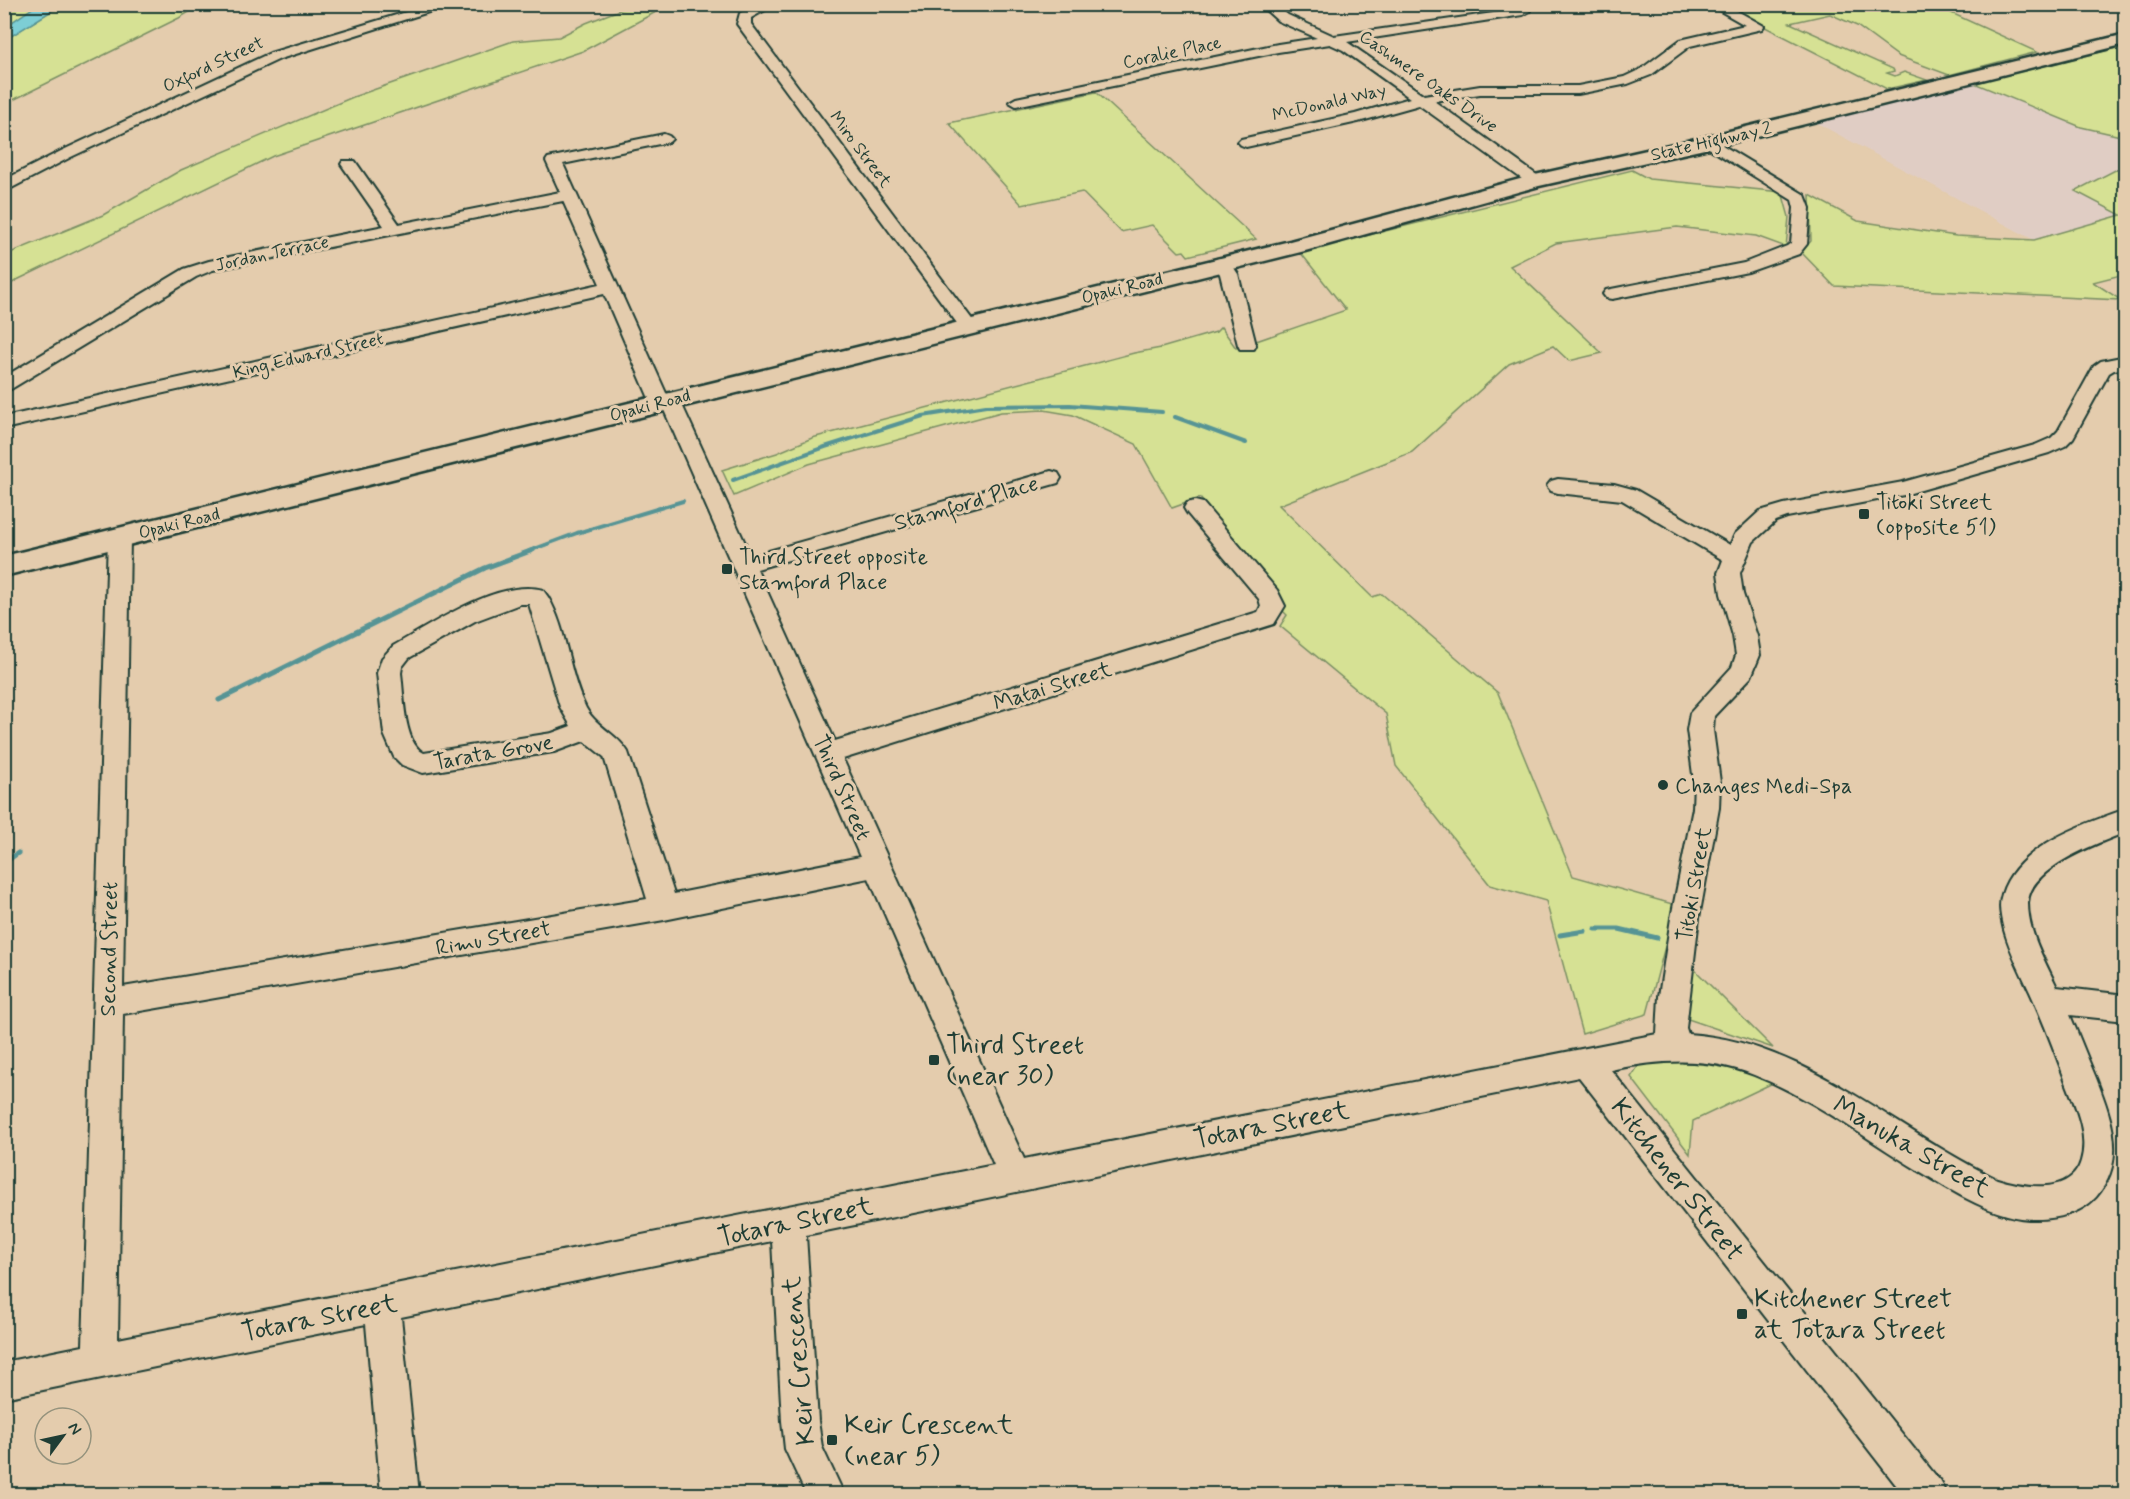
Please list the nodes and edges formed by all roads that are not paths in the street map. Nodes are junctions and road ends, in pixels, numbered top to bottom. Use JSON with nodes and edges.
{"nodes":[{"id":1,"x":448,"y":4,"type":"edge"},
{"id":2,"x":770,"y":4,"type":"edge"},
{"id":3,"x":1265,"y":4,"type":"edge"},
{"id":4,"x":1714,"y":4,"type":"edge"},
{"id":5,"x":1523,"y":11,"type":"dead end"},
{"id":6,"x":2126,"y":39,"type":"edge"},
{"id":7,"x":1336,"y":41,"type":"junction"},
{"id":8,"x":1422,"y":99,"type":"junction"},
{"id":9,"x":1016,"y":102,"type":"dead end"},
{"id":10,"x":663,"y":139,"type":"dead end"},
{"id":11,"x":1246,"y":142,"type":"dead end"},
{"id":12,"x":1709,"y":142,"type":"junction"},
{"id":13,"x":350,"y":164,"type":"dead end"},
{"id":14,"x":1535,"y":181,"type":"junction"},
{"id":15,"x":4,"y":187,"type":"edge"},
{"id":16,"x":568,"y":195,"type":"junction"},
{"id":17,"x":394,"y":229,"type":"junction"},
{"id":18,"x":1297,"y":246,"type":"joint"},
{"id":19,"x":1222,"y":263,"type":"junction"},
{"id":20,"x":611,"y":287,"type":"junction"},
{"id":21,"x":1612,"y":294,"type":"dead end"},
{"id":22,"x":968,"y":326,"type":"junction"},
{"id":23,"x":1247,"y":345,"type":"dead end"},
{"id":24,"x":2126,"y":363,"type":"edge"},
{"id":25,"x":4,"y":385,"type":"edge"},
{"id":26,"x":665,"y":401,"type":"junction"},
{"id":27,"x":4,"y":423,"type":"edge"},
{"id":28,"x":1051,"y":478,"type":"dead end"},
{"id":29,"x":1558,"y":486,"type":"dead end"},
{"id":30,"x":1195,"y":508,"type":"dead end"},
{"id":31,"x":119,"y":538,"type":"junction"},
{"id":32,"x":1734,"y":557,"type":"junction"},
{"id":33,"x":4,"y":566,"type":"edge"},
{"id":34,"x":742,"y":566,"type":"junction"},
{"id":35,"x":587,"y":730,"type":"junction"},
{"id":36,"x":829,"y":753,"type":"junction"},
{"id":37,"x":2126,"y":820,"type":"edge"},
{"id":38,"x":877,"y":865,"type":"junction"},
{"id":39,"x":664,"y":908,"type":"junction"},
{"id":40,"x":2048,"y":999,"type":"junction"},
{"id":41,"x":107,"y":1004,"type":"junction"},
{"id":42,"x":2126,"y":1008,"type":"edge"},
{"id":43,"x":1676,"y":1046,"type":"junction"},
{"id":44,"x":1585,"y":1061,"type":"junction"},
{"id":45,"x":1015,"y":1175,"type":"junction"},
{"id":46,"x":788,"y":1222,"type":"junction"},
{"id":47,"x":382,"y":1304,"type":"junction"},
{"id":48,"x":100,"y":1361,"type":"junction"},
{"id":49,"x":4,"y":1380,"type":"edge"},
{"id":50,"x":400,"y":1494,"type":"edge"},
{"id":51,"x":825,"y":1494,"type":"edge"},
{"id":52,"x":1927,"y":1494,"type":"edge"}],
"edges":[{"from":1,"to":15,"type":"street","name":"Oxford Street"},
{"from":2,"to":22,"type":"street","name":"Miro Street"},
{"from":3,"to":7,"type":"street","name":"Cashmere Oaks Drive"},
{"from":4,"to":8,"type":"street","name":"McDonald Way"},
{"from":5,"to":7,"type":"street","name":"Coralie Place"},
{"from":6,"to":12,"type":"highway","name":"State Highway 2"},
{"from":7,"to":8,"type":"street","name":"Cashmere Oaks Drive"},
{"from":7,"to":9,"type":"street","name":"Coralie Place"},
{"from":8,"to":11,"type":"street","name":"McDonald Way"},
{"from":8,"to":14,"type":"street","name":"Cashmere Oaks Drive"},
{"from":10,"to":16,"type":"street","name":"Third Street"},
{"from":12,"to":14,"type":"highway","name":"State Highway 2"},
{"from":12,"to":21,"type":"street"},
{"from":13,"to":17,"type":"street"},
{"from":14,"to":18,"type":"highway","name":"State Highway 2"},
{"from":16,"to":17,"type":"street","name":"Jordan Terrace"},
{"from":16,"to":20,"type":"street","name":"Third Street"},
{"from":17,"to":25,"type":"street","name":"Jordan Terrace"},
{"from":18,"to":19,"type":"highway","name":"Opaki Road"},
{"from":19,"to":22,"type":"highway","name":"Opaki Road"},
{"from":19,"to":23,"type":"street"},
{"from":20,"to":26,"type":"street","name":"Third Street"},
{"from":20,"to":27,"type":"street","name":"King Edward Street"},
{"from":22,"to":26,"type":"highway","name":"Opaki Road"},
{"from":24,"to":32,"type":"street","name":"Titoki Street"},
{"from":26,"to":31,"type":"highway","name":"Opaki Road"},
{"from":26,"to":34,"type":"street","name":"Third Street"},
{"from":28,"to":34,"type":"street","name":"Stamford Place"},
{"from":29,"to":32,"type":"street"},
{"from":30,"to":36,"type":"street","name":"Matai Street"},
{"from":31,"to":33,"type":"highway","name":"Opaki Road"},
{"from":31,"to":41,"type":"street","name":"Second Street"},
{"from":32,"to":43,"type":"street","name":"Titoki Street"},
{"from":34,"to":36,"type":"street","name":"Third Street"},
{"from":35,"to":35,"type":"street","name":"Tarata Grove"},
{"from":35,"to":39,"type":"street","name":"Tarata Grove"},
{"from":36,"to":38,"type":"street","name":"Third Street"},
{"from":37,"to":40,"type":"street","name":"Manuka Street"},
{"from":38,"to":39,"type":"street","name":"Rimu Street"},
{"from":38,"to":45,"type":"street","name":"Third Street"},
{"from":39,"to":41,"type":"street","name":"Rimu Street"},
{"from":40,"to":42,"type":"street"},
{"from":40,"to":43,"type":"street","name":"Manuka Street"},
{"from":41,"to":48,"type":"street","name":"Second Street"},
{"from":43,"to":44,"type":"street","name":"Manuka Street"},
{"from":44,"to":45,"type":"street","name":"Totara Street"},
{"from":44,"to":52,"type":"street","name":"Kitchener Street"},
{"from":45,"to":46,"type":"street","name":"Totara Street"},
{"from":46,"to":47,"type":"street","name":"Totara Street"},
{"from":46,"to":51,"type":"street","name":"Keir Crescent"},
{"from":47,"to":48,"type":"street","name":"Totara Street"},
{"from":47,"to":50,"type":"street"},
{"from":48,"to":49,"type":"street","name":"Totara Street"}]}
